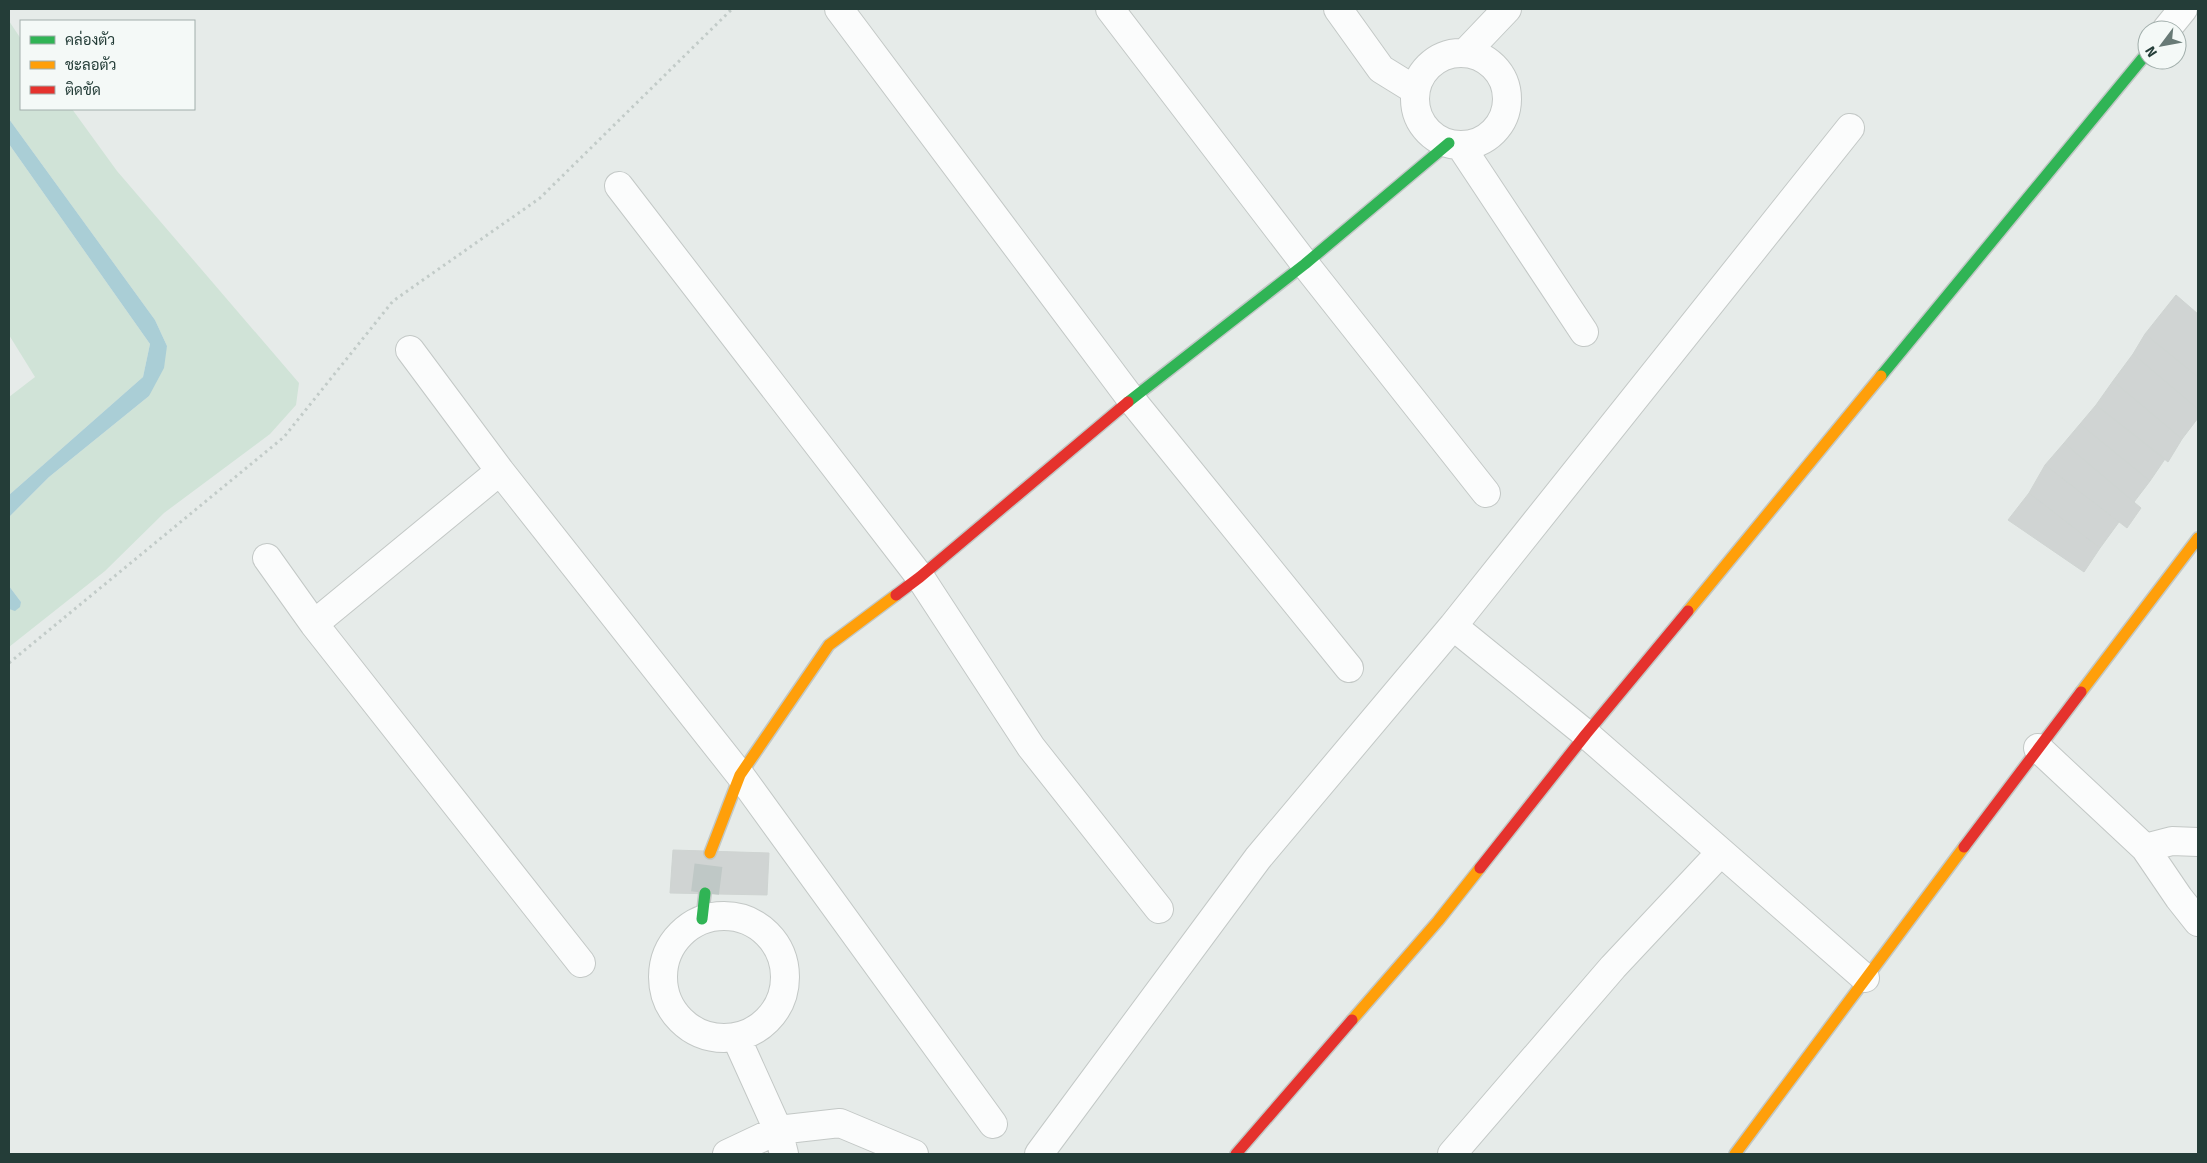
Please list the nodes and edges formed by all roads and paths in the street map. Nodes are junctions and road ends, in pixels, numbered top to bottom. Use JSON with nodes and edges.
{"nodes":[{"id":1,"x":732,"y":9,"type":"edge"},
{"id":2,"x":839,"y":9,"type":"edge"},
{"id":3,"x":1110,"y":9,"type":"edge"},
{"id":4,"x":1338,"y":9,"type":"edge"},
{"id":5,"x":1507,"y":9,"type":"edge"},
{"id":6,"x":2183,"y":9,"type":"edge"},
{"id":7,"x":2174,"y":20,"type":"edge"},
{"id":8,"x":1466,"y":52,"type":"junction"},
{"id":9,"x":2137,"y":65,"type":"edge"},
{"id":10,"x":1415,"y":90,"type":"junction"},
{"id":11,"x":1850,"y":128,"type":"dead end"},
{"id":12,"x":1455,"y":144,"type":"junction"},
{"id":13,"x":620,"y":186,"type":"dead end"},
{"id":14,"x":1305,"y":264,"type":"junction"},
{"id":15,"x":1584,"y":332,"type":"dead end"},
{"id":16,"x":410,"y":350,"type":"dead end"},
{"id":17,"x":1131,"y":399,"type":"junction"},
{"id":18,"x":500,"y":470,"type":"junction"},
{"id":19,"x":1486,"y":493,"type":"dead end"},
{"id":20,"x":2198,"y":538,"type":"edge"},
{"id":21,"x":267,"y":558,"type":"dead end"},
{"id":22,"x":920,"y":577,"type":"junction"},
{"id":23,"x":314,"y":624,"type":"junction"},
{"id":24,"x":1454,"y":626,"type":"junction"},
{"id":25,"x":9,"y":663,"type":"edge"},
{"id":26,"x":1349,"y":668,"type":"dead end"},
{"id":27,"x":1586,"y":734,"type":"junction"},
{"id":28,"x":2038,"y":748,"type":"junction"},
{"id":29,"x":740,"y":775,"type":"junction"},
{"id":30,"x":2198,"y":842,"type":"edge"},
{"id":31,"x":2145,"y":848,"type":"junction"},
{"id":32,"x":710,"y":853,"type":"tunnel mouth"},
{"id":33,"x":1720,"y":853,"type":"junction"},
{"id":34,"x":705,"y":893,"type":"tunnel mouth"},
{"id":35,"x":1159,"y":909,"type":"dead end"},
{"id":36,"x":702,"y":920,"type":"junction"},
{"id":37,"x":2198,"y":922,"type":"edge"},
{"id":38,"x":581,"y":963,"type":"dead end"},
{"id":39,"x":1865,"y":978,"type":"junction"},
{"id":40,"x":736,"y":1036,"type":"junction"},
{"id":41,"x":993,"y":1124,"type":"dead end"},
{"id":42,"x":781,"y":1142,"type":"edge"},
{"id":43,"x":727,"y":1154,"type":"edge"},
{"id":44,"x":914,"y":1154,"type":"edge"},
{"id":45,"x":1039,"y":1154,"type":"edge"},
{"id":46,"x":1236,"y":1154,"type":"edge"},
{"id":47,"x":1452,"y":1154,"type":"edge"},
{"id":48,"x":1736,"y":1154,"type":"edge"}],
"edges":[{"from":1,"to":25,"type":"path"},
{"from":2,"to":17,"type":"street"},
{"from":3,"to":14,"type":"street"},
{"from":4,"to":10,"type":"street"},
{"from":5,"to":8,"type":"street"},
{"from":6,"to":7,"type":"street"},
{"from":8,"to":10,"type":"street"},
{"from":8,"to":12,"type":"street"},
{"from":9,"to":27,"type":"street"},
{"from":10,"to":12,"type":"street"},
{"from":11,"to":24,"type":"street"},
{"from":12,"to":14,"type":"street"},
{"from":12,"to":15,"type":"street"},
{"from":13,"to":22,"type":"street"},
{"from":14,"to":17,"type":"street"},
{"from":14,"to":19,"type":"street"},
{"from":16,"to":18,"type":"street"},
{"from":17,"to":22,"type":"street"},
{"from":17,"to":26,"type":"street"},
{"from":18,"to":23,"type":"street"},
{"from":18,"to":29,"type":"street"},
{"from":20,"to":28,"type":"street"},
{"from":21,"to":23,"type":"street"},
{"from":22,"to":29,"type":"street"},
{"from":22,"to":35,"type":"street"},
{"from":23,"to":38,"type":"street"},
{"from":24,"to":27,"type":"street"},
{"from":24,"to":45,"type":"street"},
{"from":27,"to":33,"type":"street"},
{"from":27,"to":46,"type":"street"},
{"from":28,"to":31,"type":"street"},
{"from":28,"to":39,"type":"street"},
{"from":29,"to":32,"type":"street"},
{"from":29,"to":41,"type":"street"},
{"from":30,"to":31,"type":"street"},
{"from":31,"to":37,"type":"street"},
{"from":33,"to":39,"type":"street"},
{"from":33,"to":47,"type":"street"},
{"from":34,"to":36,"type":"street"},
{"from":36,"to":40,"type":"street"},
{"from":36,"to":40,"type":"street"},
{"from":39,"to":48,"type":"street"},
{"from":40,"to":42,"type":"street"},
{"from":42,"to":43,"type":"street"},
{"from":42,"to":44,"type":"street"}]}
